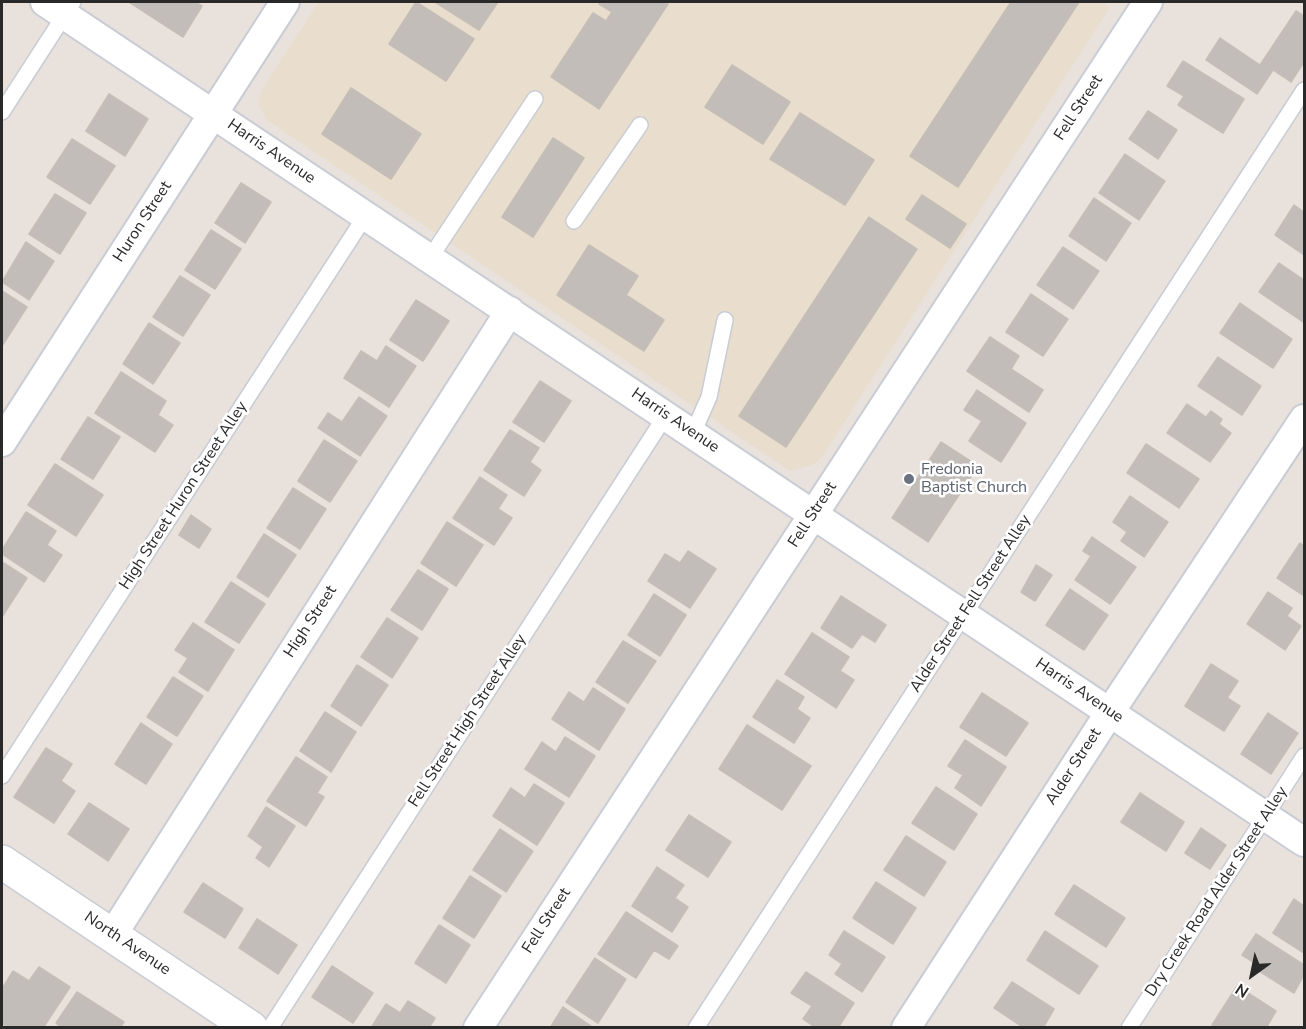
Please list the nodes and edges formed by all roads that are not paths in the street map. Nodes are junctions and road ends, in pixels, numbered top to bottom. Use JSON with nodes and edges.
{"nodes":[{"id":1,"x":285,"y":2,"type":"edge"},
{"id":2,"x":1148,"y":2,"type":"edge"},
{"id":3,"x":61,"y":6,"type":"edge"},
{"id":4,"x":1305,"y":90,"type":"edge"},
{"id":5,"x":535,"y":99,"type":"dead end"},
{"id":6,"x":2,"y":112,"type":"edge"},
{"id":7,"x":213,"y":113,"type":"junction"},
{"id":8,"x":640,"y":125,"type":"dead end"},
{"id":9,"x":366,"y":215,"type":"junction"},
{"id":10,"x":574,"y":221,"type":"dead end"},
{"id":11,"x":430,"y":258,"type":"junction"},
{"id":12,"x":510,"y":311,"type":"junction"},
{"id":13,"x":725,"y":320,"type":"dead end"},
{"id":14,"x":666,"y":415,"type":"junction"},
{"id":15,"x":1305,"y":419,"type":"edge"},
{"id":16,"x":693,"y":433,"type":"junction"},
{"id":17,"x":2,"y":442,"type":"edge"},
{"id":18,"x":814,"y":514,"type":"junction"},
{"id":19,"x":964,"y":614,"type":"junction"},
{"id":20,"x":1110,"y":712,"type":"junction"},
{"id":21,"x":1305,"y":756,"type":"edge"},
{"id":22,"x":2,"y":776,"type":"edge"},
{"id":23,"x":1266,"y":816,"type":"junction"},
{"id":24,"x":1305,"y":842,"type":"edge"},
{"id":25,"x":2,"y":862,"type":"edge"},
{"id":26,"x":113,"y":934,"type":"junction"},
{"id":27,"x":251,"y":1028,"type":"edge"},
{"id":28,"x":270,"y":1028,"type":"edge"},
{"id":29,"x":478,"y":1028,"type":"edge"},
{"id":30,"x":696,"y":1028,"type":"edge"},
{"id":31,"x":906,"y":1028,"type":"edge"},
{"id":32,"x":1129,"y":1028,"type":"edge"}],
"edges":[{"from":1,"to":7,"type":"street","name":"Huron Street"},
{"from":2,"to":18,"type":"street","name":"Fell Street"},
{"from":3,"to":6,"type":"lane"},
{"from":3,"to":7,"type":"street","name":"Harris Avenue"},
{"from":4,"to":19,"type":"lane","name":"Alder Street Fell Street Alley"},
{"from":5,"to":11,"type":"lane"},
{"from":7,"to":9,"type":"street","name":"Harris Avenue"},
{"from":7,"to":17,"type":"street","name":"Huron Street"},
{"from":8,"to":10,"type":"lane"},
{"from":9,"to":11,"type":"street","name":"Harris Avenue"},
{"from":9,"to":22,"type":"lane","name":"High Street Huron Street Alley"},
{"from":11,"to":12,"type":"street","name":"Harris Avenue"},
{"from":12,"to":14,"type":"street","name":"Harris Avenue"},
{"from":12,"to":26,"type":"street","name":"High Street"},
{"from":13,"to":16,"type":"lane"},
{"from":14,"to":16,"type":"street","name":"Harris Avenue"},
{"from":14,"to":28,"type":"lane","name":"Fell Street High Street Alley"},
{"from":15,"to":20,"type":"street","name":"Alder Street"},
{"from":16,"to":18,"type":"street","name":"Harris Avenue"},
{"from":18,"to":19,"type":"street","name":"Harris Avenue"},
{"from":18,"to":29,"type":"street","name":"Fell Street"},
{"from":19,"to":20,"type":"street","name":"Harris Avenue"},
{"from":19,"to":30,"type":"lane","name":"Alder Street Fell Street Alley"},
{"from":20,"to":23,"type":"street","name":"Harris Avenue"},
{"from":20,"to":31,"type":"street","name":"Alder Street"},
{"from":21,"to":23,"type":"lane","name":"Dry Creek Road Alder Street Alley"},
{"from":23,"to":24,"type":"street","name":"Harris Avenue"},
{"from":23,"to":32,"type":"lane","name":"Dry Creek Road Alder Street Alley"},
{"from":25,"to":26,"type":"street","name":"North Avenue"},
{"from":26,"to":27,"type":"street","name":"North Avenue"}]}
